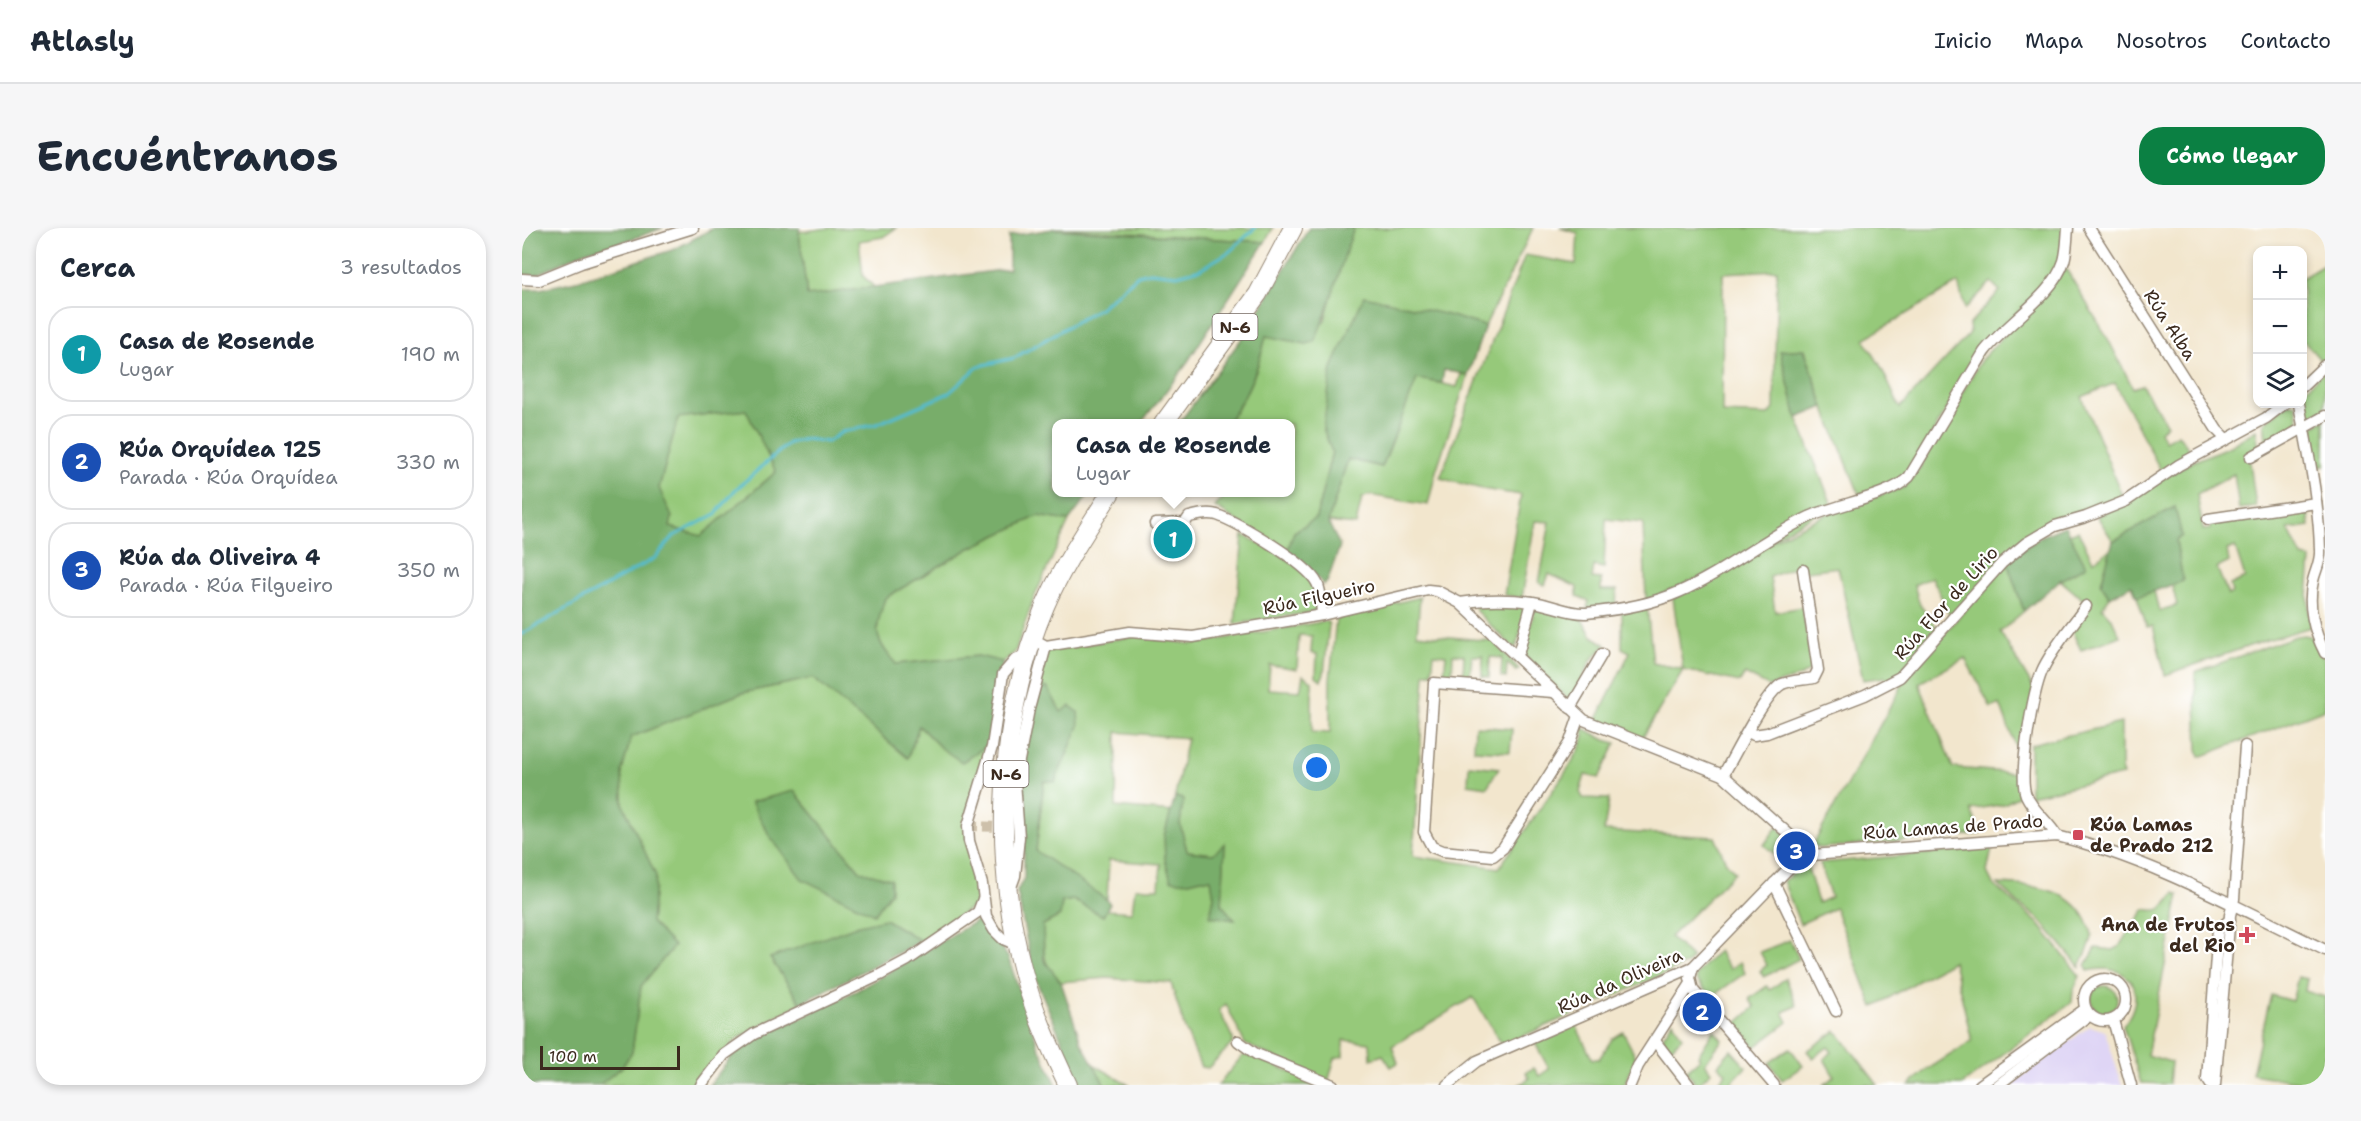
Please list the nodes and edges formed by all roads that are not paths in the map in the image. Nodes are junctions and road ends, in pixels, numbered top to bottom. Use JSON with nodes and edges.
{"nodes":[{"id":1,"x":693,"y":228,"type":"edge"},
{"id":2,"x":1293,"y":228,"type":"edge"},
{"id":3,"x":2068,"y":228,"type":"edge"},
{"id":4,"x":2088,"y":228,"type":"edge"},
{"id":5,"x":522,"y":279,"type":"edge"},
{"id":6,"x":2325,"y":365,"type":"edge"},
{"id":7,"x":2307,"y":382,"type":"edge"},
{"id":8,"x":2279,"y":408,"type":"edge"},
{"id":9,"x":2300,"y":408,"type":"edge"},
{"id":10,"x":2325,"y":416,"type":"edge"},
{"id":11,"x":1166,"y":419,"type":"edge"},
{"id":12,"x":2304,"y":429,"type":"junction"},
{"id":13,"x":2226,"y":440,"type":"junction"},
{"id":14,"x":2251,"y":457,"type":"dead end"},
{"id":15,"x":1108,"y":497,"type":"edge"},
{"id":16,"x":2316,"y":503,"type":"junction"},
{"id":17,"x":2321,"y":515,"type":"edge"},
{"id":18,"x":2208,"y":519,"type":"dead end"},
{"id":19,"x":1155,"y":524,"type":"dead end"},
{"id":20,"x":2322,"y":565,"type":"edge"},
{"id":21,"x":1803,"y":570,"type":"dead end"},
{"id":22,"x":1532,"y":602,"type":"junction"},
{"id":23,"x":1460,"y":603,"type":"junction"},
{"id":24,"x":2086,"y":606,"type":"dead end"},
{"id":25,"x":1322,"y":615,"type":"junction"},
{"id":26,"x":1035,"y":647,"type":"junction"},
{"id":27,"x":2325,"y":653,"type":"edge"},
{"id":28,"x":1515,"y":654,"type":"junction"},
{"id":29,"x":1602,"y":654,"type":"dead end"},
{"id":30,"x":1553,"y":692,"type":"junction"},
{"id":31,"x":1574,"y":712,"type":"junction"},
{"id":32,"x":1749,"y":732,"type":"junction"},
{"id":33,"x":2245,"y":746,"type":"dead end"},
{"id":34,"x":1723,"y":775,"type":"junction"},
{"id":35,"x":2057,"y":836,"type":"junction"},
{"id":36,"x":1812,"y":855,"type":"junction"},
{"id":37,"x":1774,"y":883,"type":"junction"},
{"id":38,"x":984,"y":899,"type":"junction"},
{"id":39,"x":2232,"y":905,"type":"junction"},
{"id":40,"x":1017,"y":945,"type":"junction"},
{"id":41,"x":2325,"y":950,"type":"edge"},
{"id":42,"x":1694,"y":967,"type":"junction"},
{"id":43,"x":1690,"y":985,"type":"junction"},
{"id":44,"x":1836,"y":1011,"type":"dead end"},
{"id":45,"x":2088,"y":1012,"type":"junction"},
{"id":46,"x":2113,"y":1020,"type":"junction"},
{"id":47,"x":1238,"y":1041,"type":"dead end"},
{"id":48,"x":1655,"y":1041,"type":"junction"},
{"id":49,"x":701,"y":1085,"type":"edge"},
{"id":50,"x":1068,"y":1085,"type":"edge"},
{"id":51,"x":1333,"y":1085,"type":"edge"},
{"id":52,"x":1447,"y":1085,"type":"edge"},
{"id":53,"x":1630,"y":1085,"type":"edge"},
{"id":54,"x":1689,"y":1085,"type":"edge"},
{"id":55,"x":1774,"y":1085,"type":"edge"},
{"id":56,"x":1980,"y":1085,"type":"edge"},
{"id":57,"x":1998,"y":1085,"type":"edge"},
{"id":58,"x":2131,"y":1085,"type":"edge"},
{"id":59,"x":2213,"y":1085,"type":"edge"}],
"edges":[{"from":1,"to":5,"type":"street"},
{"from":2,"to":11,"type":"highway","number":"N-6"},
{"from":3,"to":22,"type":"street"},
{"from":4,"to":13,"type":"street","name":"Rúa Alba"},
{"from":6,"to":7,"type":"street"},
{"from":8,"to":13,"type":"street","name":"Rúa Flor de Lirio"},
{"from":9,"to":12,"type":"street"},
{"from":10,"to":12,"type":"street"},
{"from":12,"to":14,"type":"street"},
{"from":12,"to":16,"type":"street"},
{"from":13,"to":32,"type":"street","name":"Rúa Flor de Lirio"},
{"from":15,"to":26,"type":"highway","number":"N-6"},
{"from":16,"to":17,"type":"street"},
{"from":16,"to":18,"type":"street"},
{"from":17,"to":20,"type":"street"},
{"from":19,"to":25,"type":"street"},
{"from":20,"to":27,"type":"street"},
{"from":21,"to":32,"type":"street"},
{"from":22,"to":23,"type":"street"},
{"from":22,"to":28,"type":"street"},
{"from":23,"to":25,"type":"street","name":"Rúa Filgueiro"},
{"from":23,"to":28,"type":"street","name":"Rúa Filgueiro"},
{"from":24,"to":35,"type":"street"},
{"from":25,"to":26,"type":"street","name":"Rúa Filgueiro"},
{"from":26,"to":38,"type":"street"},
{"from":26,"to":40,"type":"highway","number":"N-6"},
{"from":28,"to":30,"type":"street","name":"Rúa Filgueiro"},
{"from":29,"to":31,"type":"street"},
{"from":30,"to":31,"type":"street","name":"Rúa Filgueiro"},
{"from":30,"to":31,"type":"street"},
{"from":31,"to":34,"type":"street","name":"Rúa Filgueiro"},
{"from":32,"to":34,"type":"street"},
{"from":33,"to":39,"type":"street"},
{"from":34,"to":36,"type":"street","name":"Rúa Filgueiro"},
{"from":35,"to":36,"type":"street","name":"Rúa Lamas de Prado"},
{"from":35,"to":39,"type":"street","name":"Rúa Lamas de Prado"},
{"from":36,"to":37,"type":"street","name":"Rúa da Oliveira"},
{"from":37,"to":42,"type":"street","name":"Rúa da Oliveira"},
{"from":37,"to":44,"type":"street"},
{"from":38,"to":40,"type":"street"},
{"from":38,"to":49,"type":"street"},
{"from":39,"to":41,"type":"street","name":"Rúa Lamas de Prado"},
{"from":39,"to":59,"type":"street"},
{"from":40,"to":50,"type":"highway","number":"N-6"},
{"from":42,"to":43,"type":"street"},
{"from":42,"to":52,"type":"street","name":"Rúa da Oliveira"},
{"from":43,"to":48,"type":"street"},
{"from":43,"to":55,"type":"street"},
{"from":45,"to":46,"type":"street"},
{"from":45,"to":46,"type":"street"},
{"from":45,"to":56,"type":"street"},
{"from":45,"to":57,"type":"street"},
{"from":46,"to":58,"type":"street"},
{"from":47,"to":51,"type":"street"},
{"from":48,"to":53,"type":"street"},
{"from":48,"to":54,"type":"street"}]}
